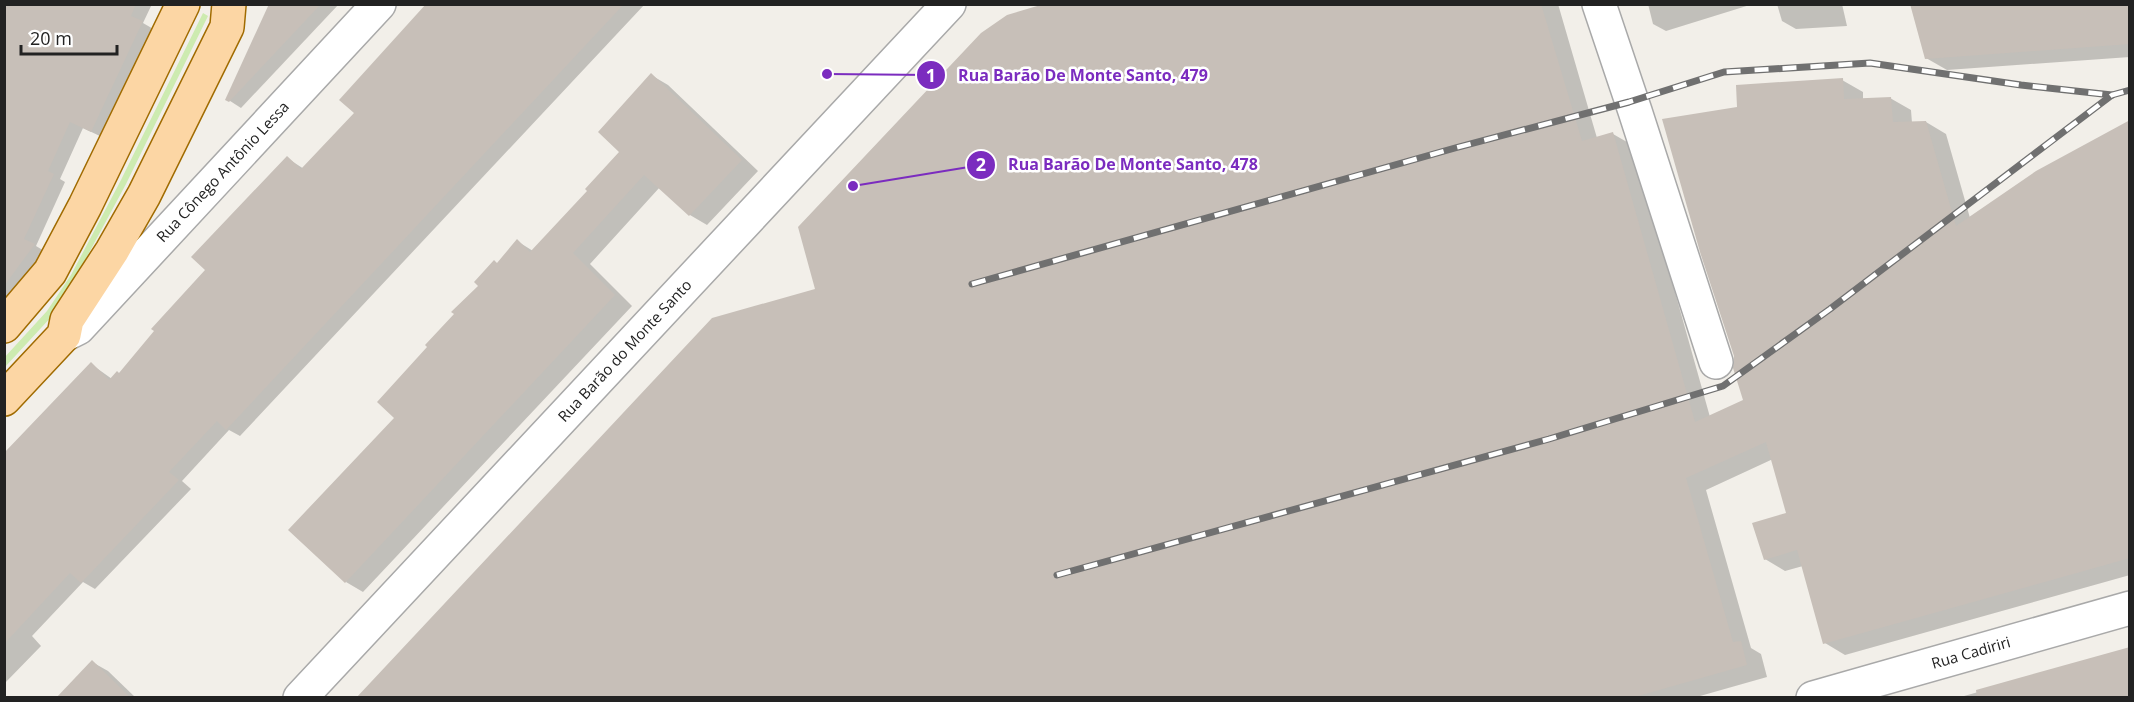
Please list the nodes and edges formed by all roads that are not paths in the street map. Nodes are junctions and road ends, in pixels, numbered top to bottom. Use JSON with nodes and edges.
{"nodes":[{"id":1,"x":183,"y":4,"type":"edge"},
{"id":2,"x":229,"y":4,"type":"edge"},
{"id":3,"x":379,"y":4,"type":"edge"},
{"id":4,"x":949,"y":4,"type":"edge"},
{"id":5,"x":1599,"y":4,"type":"edge"},
{"id":6,"x":4,"y":326,"type":"edge"},
{"id":7,"x":64,"y":335,"type":"junction"},
{"id":8,"x":1716,"y":362,"type":"dead end"},
{"id":9,"x":4,"y":399,"type":"edge"},
{"id":10,"x":2130,"y":608,"type":"edge"},
{"id":11,"x":300,"y":698,"type":"edge"},
{"id":12,"x":1813,"y":698,"type":"edge"}],
"edges":[{"from":1,"to":6,"type":"main road"},
{"from":2,"to":7,"type":"main road"},
{"from":3,"to":7,"type":"street","name":"Rua Cônego Antônio Lessa"},
{"from":4,"to":11,"type":"street","name":"Rua Barão do Monte Santo"},
{"from":5,"to":8,"type":"street"},
{"from":7,"to":9,"type":"main road"},
{"from":10,"to":12,"type":"street","name":"Rua Cadiriri"}]}
